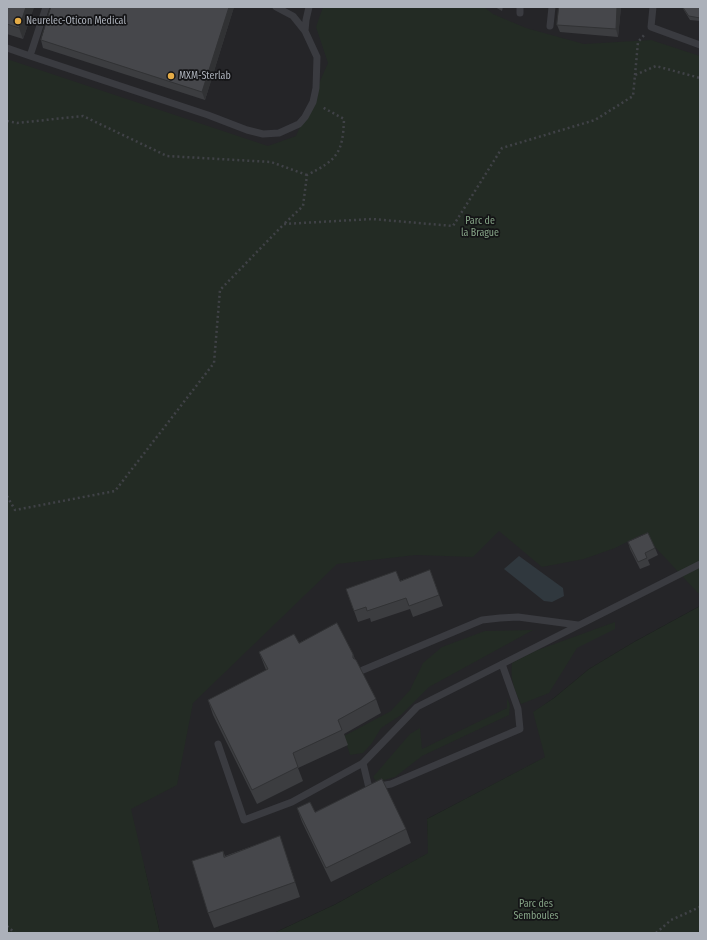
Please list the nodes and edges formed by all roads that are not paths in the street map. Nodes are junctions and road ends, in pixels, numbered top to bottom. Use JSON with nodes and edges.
{"nodes":[{"id":1,"x":46,"y":7,"type":"edge"},
{"id":2,"x":276,"y":7,"type":"edge"},
{"id":3,"x":309,"y":7,"type":"edge"},
{"id":4,"x":552,"y":7,"type":"edge"},
{"id":5,"x":653,"y":7,"type":"edge"},
{"id":6,"x":550,"y":26,"type":"dead end"},
{"id":7,"x":305,"y":31,"type":"junction"},
{"id":8,"x":700,"y":45,"type":"edge"},
{"id":9,"x":7,"y":48,"type":"edge"},
{"id":10,"x":30,"y":56,"type":"junction"},
{"id":11,"x":700,"y":564,"type":"edge"},
{"id":12,"x":578,"y":625,"type":"junction"},
{"id":13,"x":502,"y":664,"type":"junction"},
{"id":14,"x":363,"y":670,"type":"edge"},
{"id":15,"x":218,"y":744,"type":"dead end"},
{"id":16,"x":363,"y":763,"type":"junction"}],
"edges":[{"from":1,"to":10,"type":"lane"},
{"from":2,"to":7,"type":"lane"},
{"from":3,"to":7,"type":"lane"},
{"from":4,"to":6,"type":"lane"},
{"from":5,"to":8,"type":"lane"},
{"from":7,"to":10,"type":"lane"},
{"from":9,"to":10,"type":"lane"},
{"from":11,"to":12,"type":"lane"},
{"from":12,"to":13,"type":"lane"},
{"from":12,"to":14,"type":"lane"},
{"from":13,"to":16,"type":"lane"},
{"from":13,"to":16,"type":"lane"},
{"from":15,"to":16,"type":"lane"}]}
